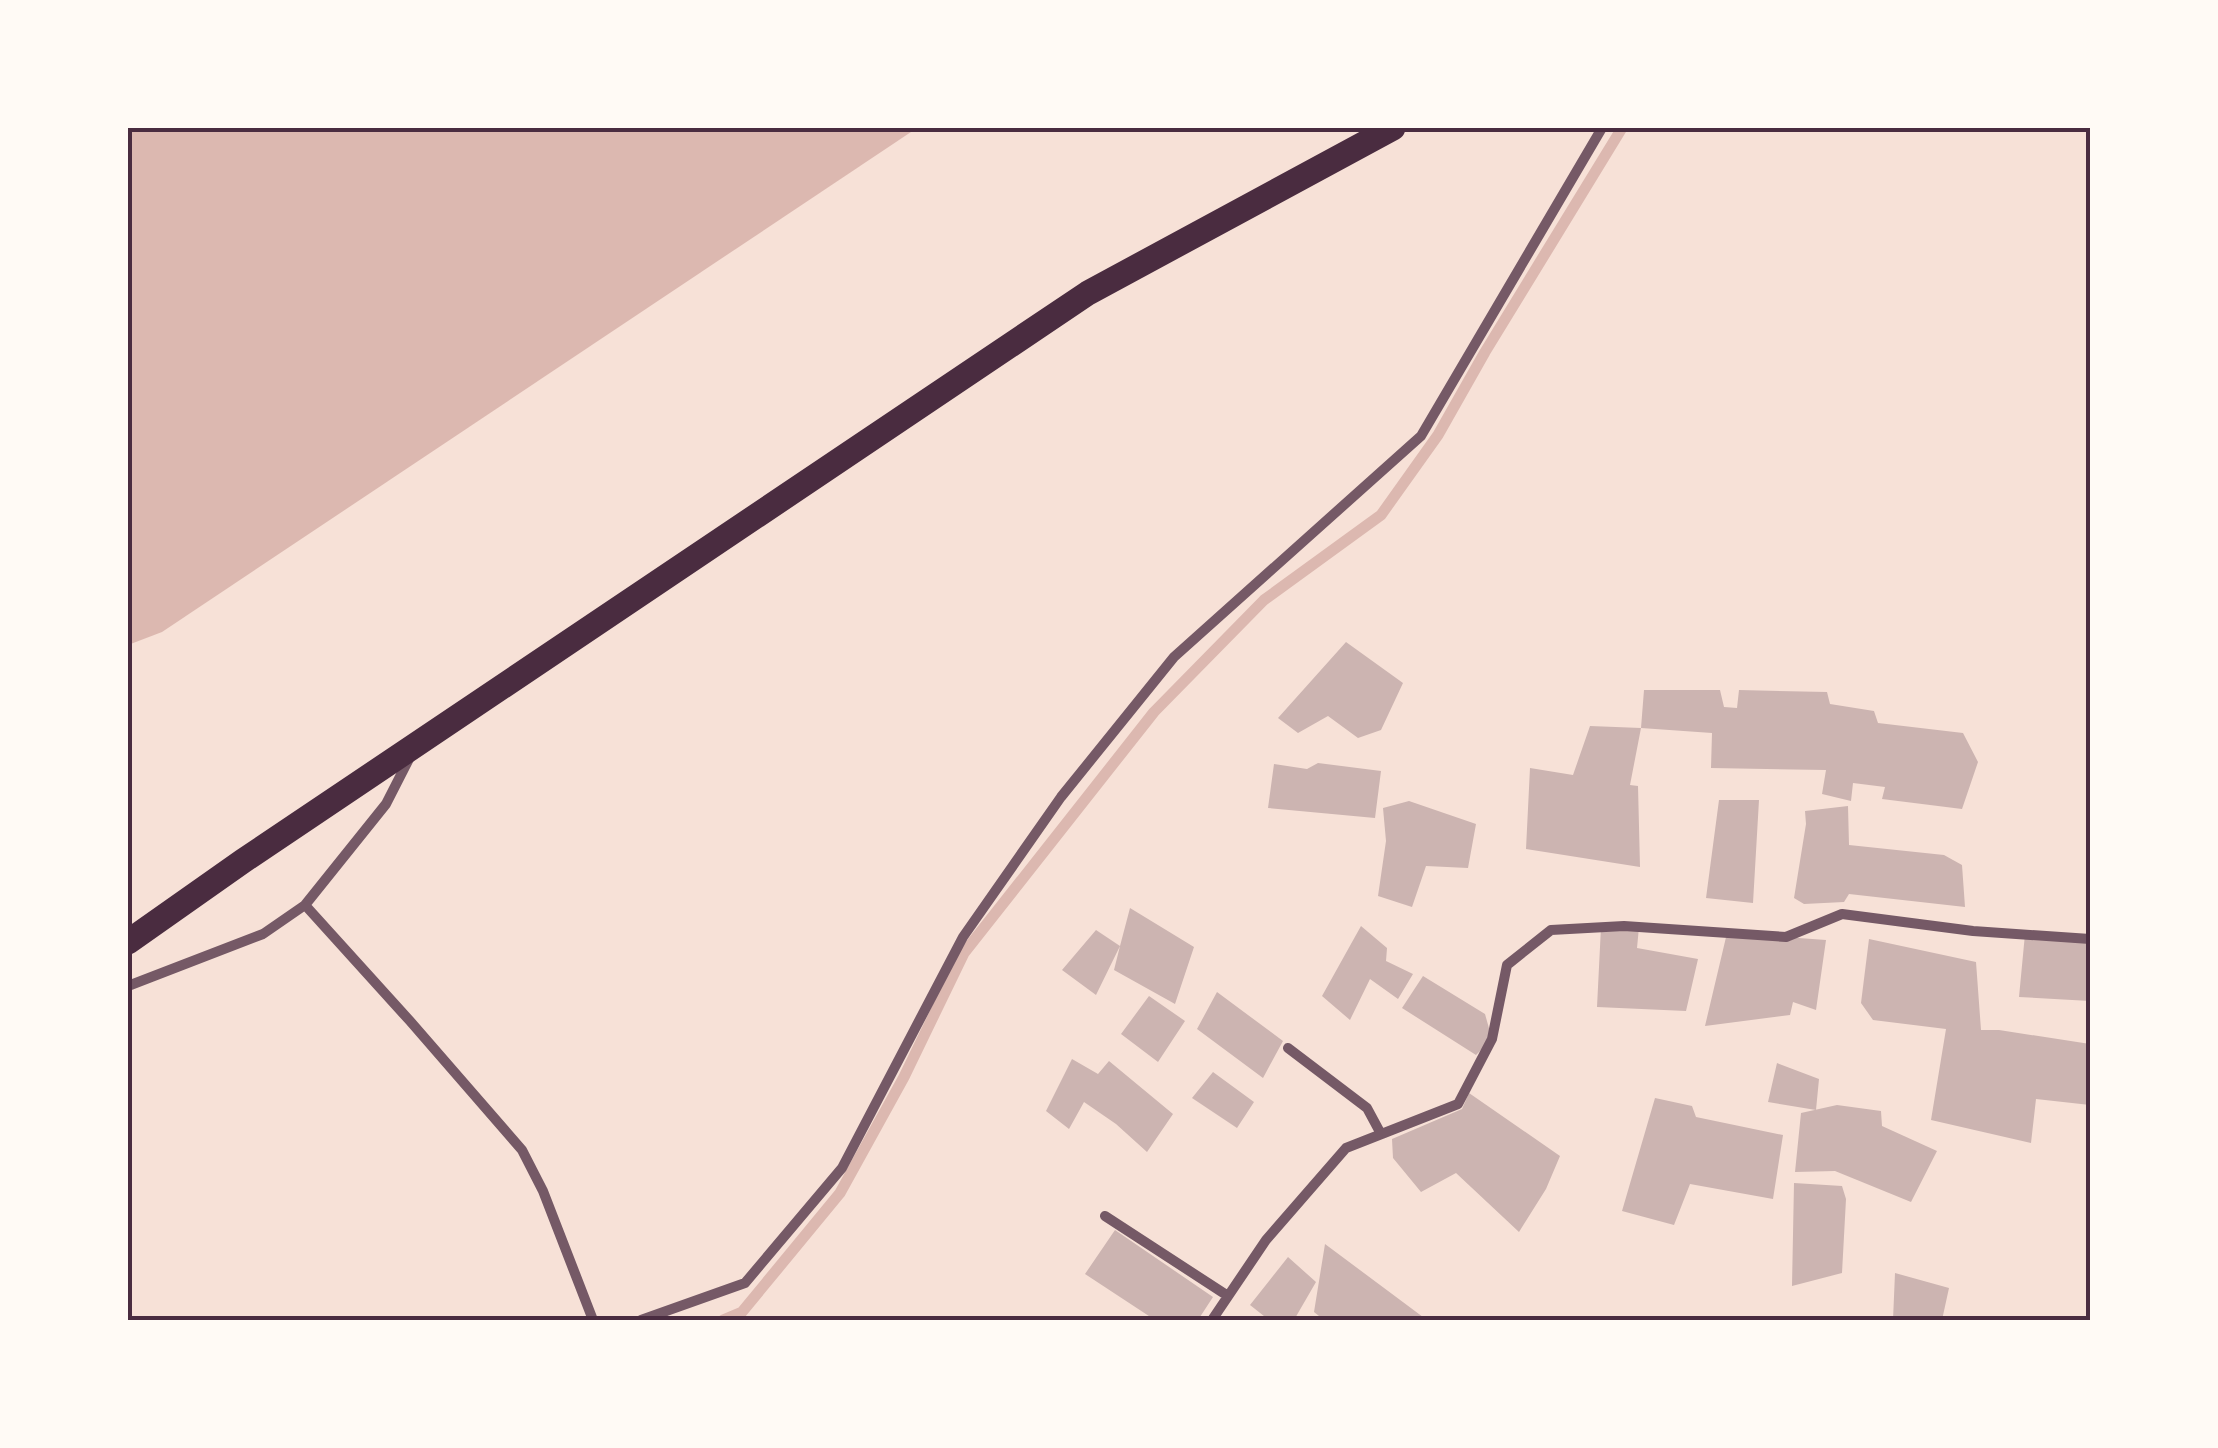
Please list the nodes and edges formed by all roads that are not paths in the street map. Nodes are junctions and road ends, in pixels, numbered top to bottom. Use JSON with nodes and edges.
{"nodes":[{"id":1,"x":1393,"y":128,"type":"edge"},
{"id":2,"x":1602,"y":128,"type":"edge"},
{"id":3,"x":418,"y":743,"type":"junction"},
{"id":4,"x":305,"y":905,"type":"junction"},
{"id":5,"x":2090,"y":939,"type":"edge"},
{"id":6,"x":128,"y":942,"type":"edge"},
{"id":7,"x":128,"y":986,"type":"edge"},
{"id":8,"x":1288,"y":1048,"type":"dead end"},
{"id":9,"x":1381,"y":1134,"type":"junction"},
{"id":10,"x":1105,"y":1216,"type":"dead end"},
{"id":11,"x":1228,"y":1296,"type":"junction"},
{"id":12,"x":593,"y":1320,"type":"edge"},
{"id":13,"x":641,"y":1320,"type":"edge"},
{"id":14,"x":1212,"y":1320,"type":"edge"}],
"edges":[{"from":1,"to":3,"type":"main road"},
{"from":2,"to":13,"type":"street"},
{"from":3,"to":4,"type":"street"},
{"from":3,"to":6,"type":"main road"},
{"from":4,"to":7,"type":"street"},
{"from":4,"to":12,"type":"street"},
{"from":5,"to":9,"type":"street"},
{"from":8,"to":9,"type":"street"},
{"from":9,"to":11,"type":"street"},
{"from":10,"to":11,"type":"street"},
{"from":11,"to":14,"type":"street"}]}
